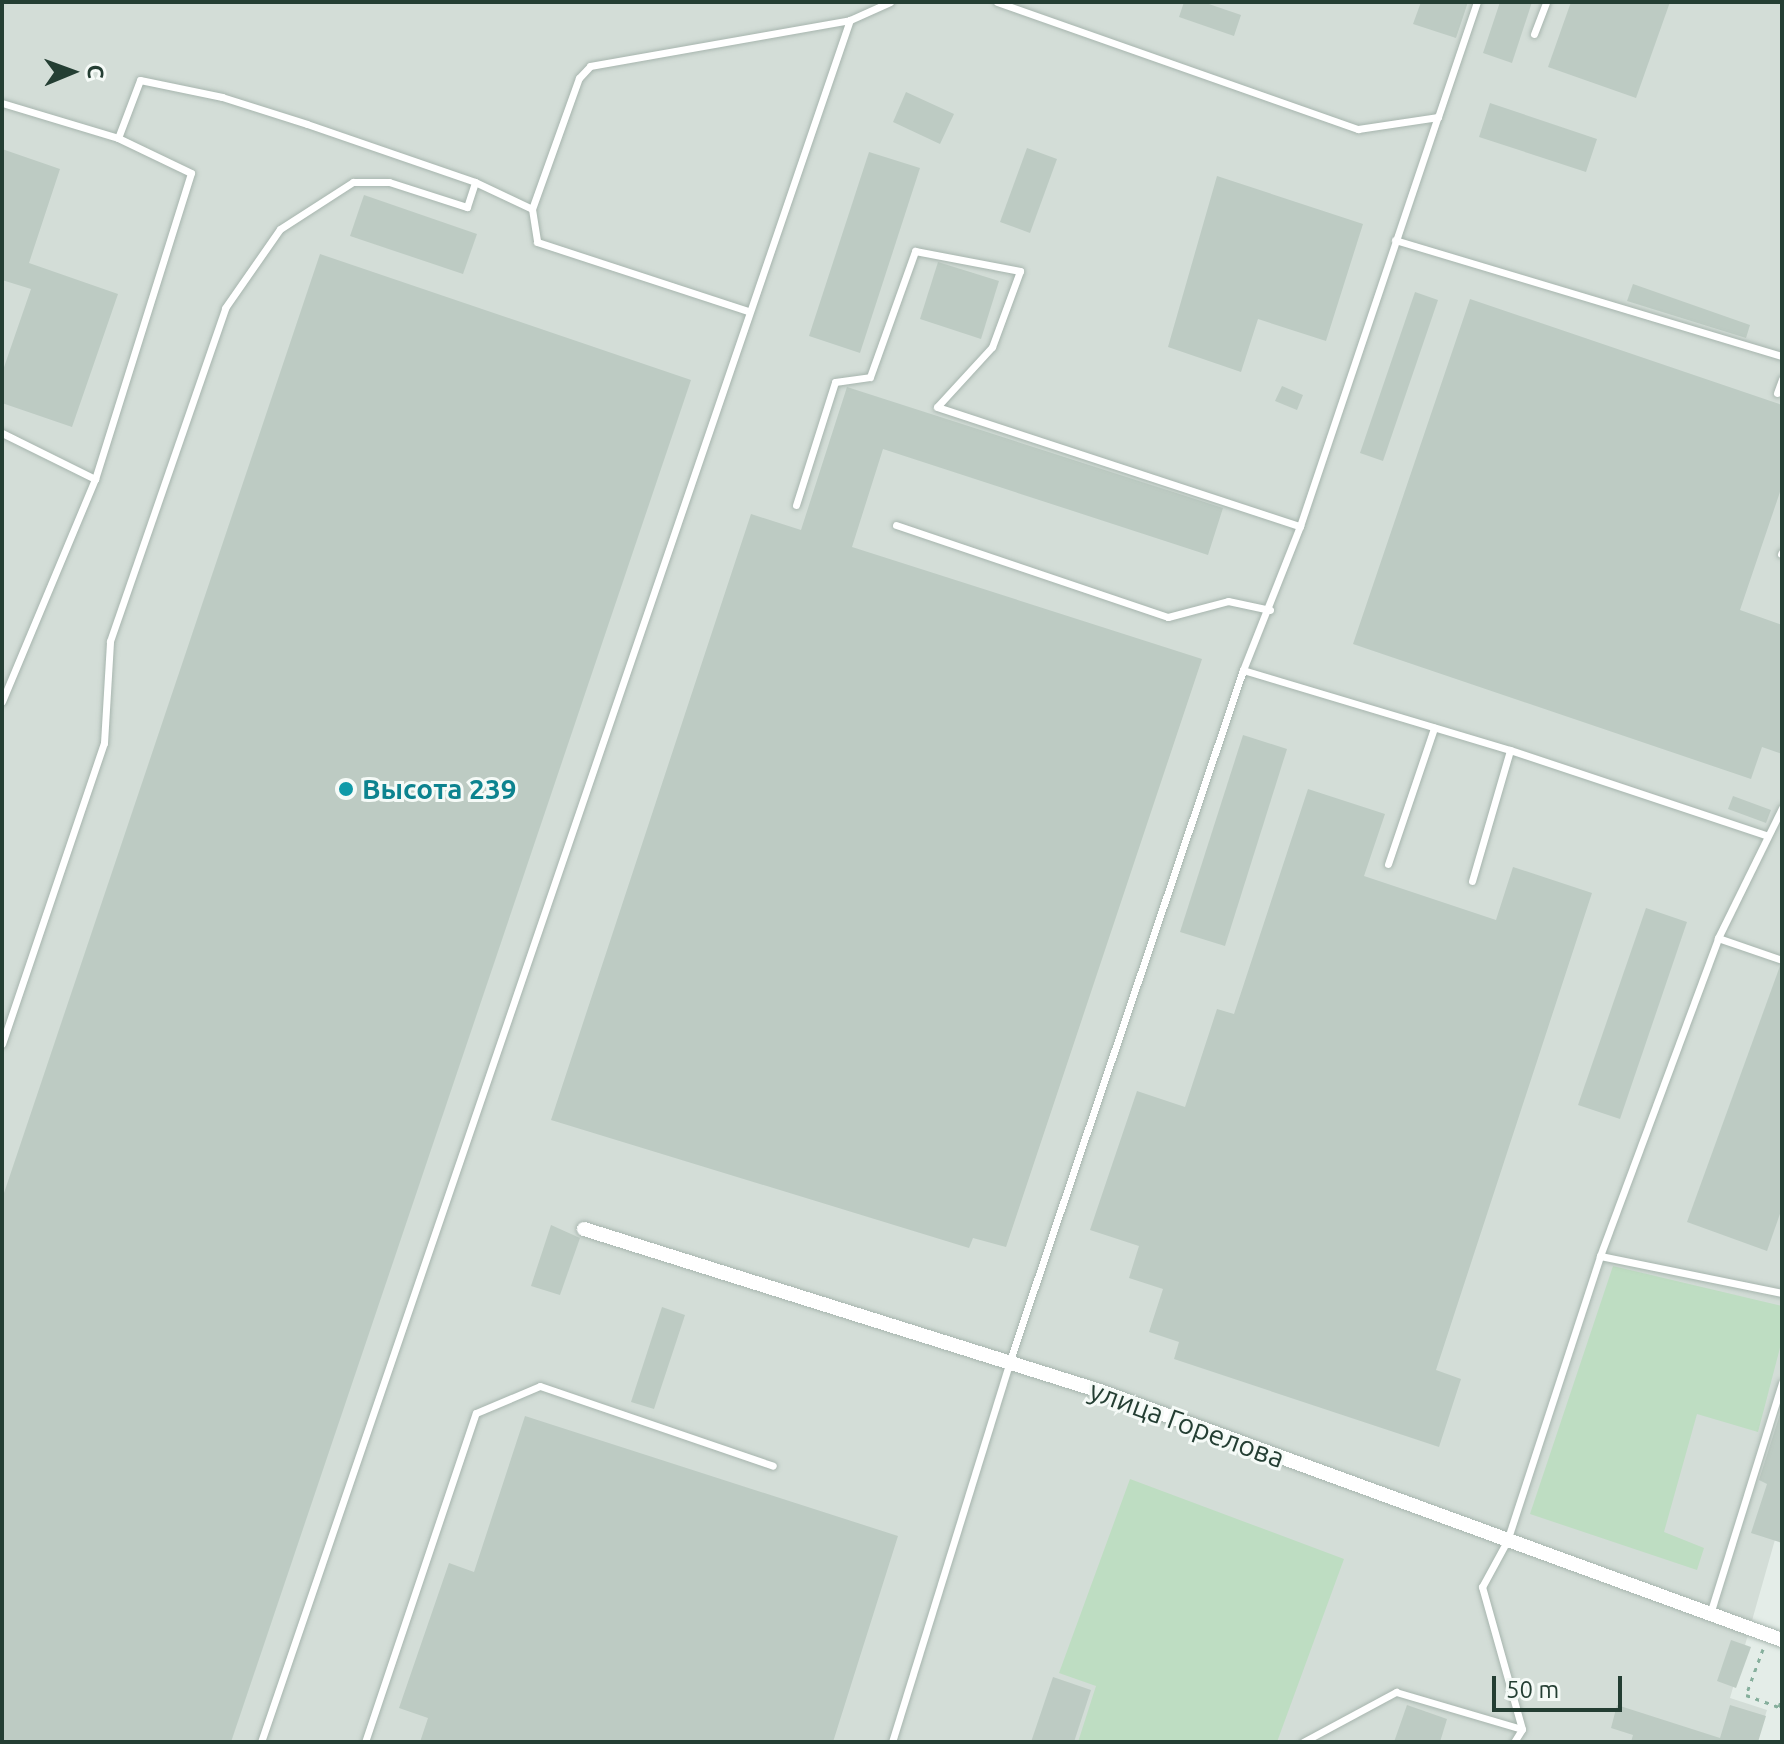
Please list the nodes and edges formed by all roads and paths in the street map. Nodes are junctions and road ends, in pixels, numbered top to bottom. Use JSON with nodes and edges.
{"nodes":[{"id":1,"x":890,"y":2,"type":"edge"},
{"id":2,"x":997,"y":2,"type":"edge"},
{"id":3,"x":1477,"y":2,"type":"edge"},
{"id":4,"x":1546,"y":2,"type":"edge"},
{"id":5,"x":850,"y":20,"type":"junction"},
{"id":6,"x":1534,"y":34,"type":"dead end"},
{"id":7,"x":2,"y":103,"type":"edge"},
{"id":8,"x":1438,"y":117,"type":"junction"},
{"id":9,"x":118,"y":138,"type":"junction"},
{"id":10,"x":475,"y":182,"type":"junction"},
{"id":11,"x":532,"y":209,"type":"junction"},
{"id":12,"x":1395,"y":240,"type":"junction"},
{"id":13,"x":748,"y":311,"type":"junction"},
{"id":14,"x":1782,"y":356,"type":"edge"},
{"id":15,"x":1782,"y":379,"type":"edge"},
{"id":16,"x":1777,"y":393,"type":"dead end"},
{"id":17,"x":2,"y":433,"type":"edge"},
{"id":18,"x":95,"y":479,"type":"junction"},
{"id":19,"x":796,"y":505,"type":"dead end"},
{"id":20,"x":896,"y":525,"type":"dead end"},
{"id":21,"x":1300,"y":526,"type":"junction"},
{"id":22,"x":1270,"y":610,"type":"junction"},
{"id":23,"x":1243,"y":670,"type":"junction"},
{"id":24,"x":2,"y":701,"type":"edge"},
{"id":25,"x":1434,"y":728,"type":"junction"},
{"id":26,"x":1510,"y":750,"type":"junction"},
{"id":27,"x":1782,"y":808,"type":"edge"},
{"id":28,"x":1766,"y":835,"type":"junction"},
{"id":29,"x":1388,"y":864,"type":"dead end"},
{"id":30,"x":1472,"y":881,"type":"dead end"},
{"id":31,"x":1718,"y":938,"type":"junction"},
{"id":32,"x":1782,"y":960,"type":"edge"},
{"id":33,"x":2,"y":1044,"type":"edge"},
{"id":34,"x":584,"y":1229,"type":"dead end"},
{"id":35,"x":1600,"y":1256,"type":"junction"},
{"id":36,"x":1782,"y":1293,"type":"edge"},
{"id":37,"x":1009,"y":1363,"type":"junction"},
{"id":38,"x":1782,"y":1383,"type":"edge"},
{"id":39,"x":773,"y":1466,"type":"dead end"},
{"id":40,"x":1507,"y":1541,"type":"junction"},
{"id":41,"x":1710,"y":1615,"type":"junction"},
{"id":42,"x":1777,"y":1646,"type":"edge"},
{"id":43,"x":1782,"y":1698,"type":"edge"},
{"id":44,"x":1522,"y":1729,"type":"junction"},
{"id":45,"x":261,"y":1742,"type":"edge"},
{"id":46,"x":365,"y":1742,"type":"edge"},
{"id":47,"x":892,"y":1742,"type":"edge"},
{"id":48,"x":1303,"y":1742,"type":"edge"},
{"id":49,"x":1514,"y":1742,"type":"edge"}],
"edges":[{"from":1,"to":5,"type":"lane"},
{"from":2,"to":8,"type":"lane"},
{"from":3,"to":8,"type":"lane"},
{"from":4,"to":6,"type":"lane"},
{"from":5,"to":11,"type":"lane"},
{"from":5,"to":13,"type":"lane"},
{"from":7,"to":9,"type":"lane"},
{"from":8,"to":12,"type":"lane"},
{"from":9,"to":10,"type":"lane"},
{"from":9,"to":18,"type":"lane"},
{"from":10,"to":11,"type":"lane"},
{"from":10,"to":33,"type":"lane"},
{"from":11,"to":13,"type":"lane"},
{"from":12,"to":14,"type":"lane"},
{"from":12,"to":21,"type":"lane"},
{"from":13,"to":45,"type":"lane"},
{"from":15,"to":16,"type":"lane"},
{"from":17,"to":18,"type":"lane"},
{"from":18,"to":24,"type":"lane"},
{"from":19,"to":21,"type":"lane"},
{"from":20,"to":22,"type":"lane"},
{"from":21,"to":22,"type":"lane"},
{"from":22,"to":23,"type":"lane"},
{"from":23,"to":25,"type":"lane"},
{"from":23,"to":37,"type":"lane"},
{"from":25,"to":26,"type":"lane"},
{"from":25,"to":29,"type":"lane"},
{"from":26,"to":28,"type":"lane"},
{"from":26,"to":30,"type":"lane"},
{"from":27,"to":28,"type":"lane"},
{"from":28,"to":31,"type":"lane"},
{"from":31,"to":32,"type":"lane"},
{"from":31,"to":35,"type":"lane"},
{"from":34,"to":37,"type":"street","name":"улица Горелова"},
{"from":35,"to":36,"type":"lane"},
{"from":35,"to":40,"type":"lane"},
{"from":37,"to":40,"type":"street","name":"улица Горелова"},
{"from":37,"to":47,"type":"lane"},
{"from":38,"to":41,"type":"lane"},
{"from":39,"to":46,"type":"lane"},
{"from":40,"to":41,"type":"street","name":"улица Горелова"},
{"from":40,"to":44,"type":"lane"},
{"from":41,"to":42,"type":"street","name":"улица Горелова"},
{"from":42,"to":43,"type":"path"},
{"from":44,"to":48,"type":"lane"},
{"from":44,"to":49,"type":"lane"}]}
